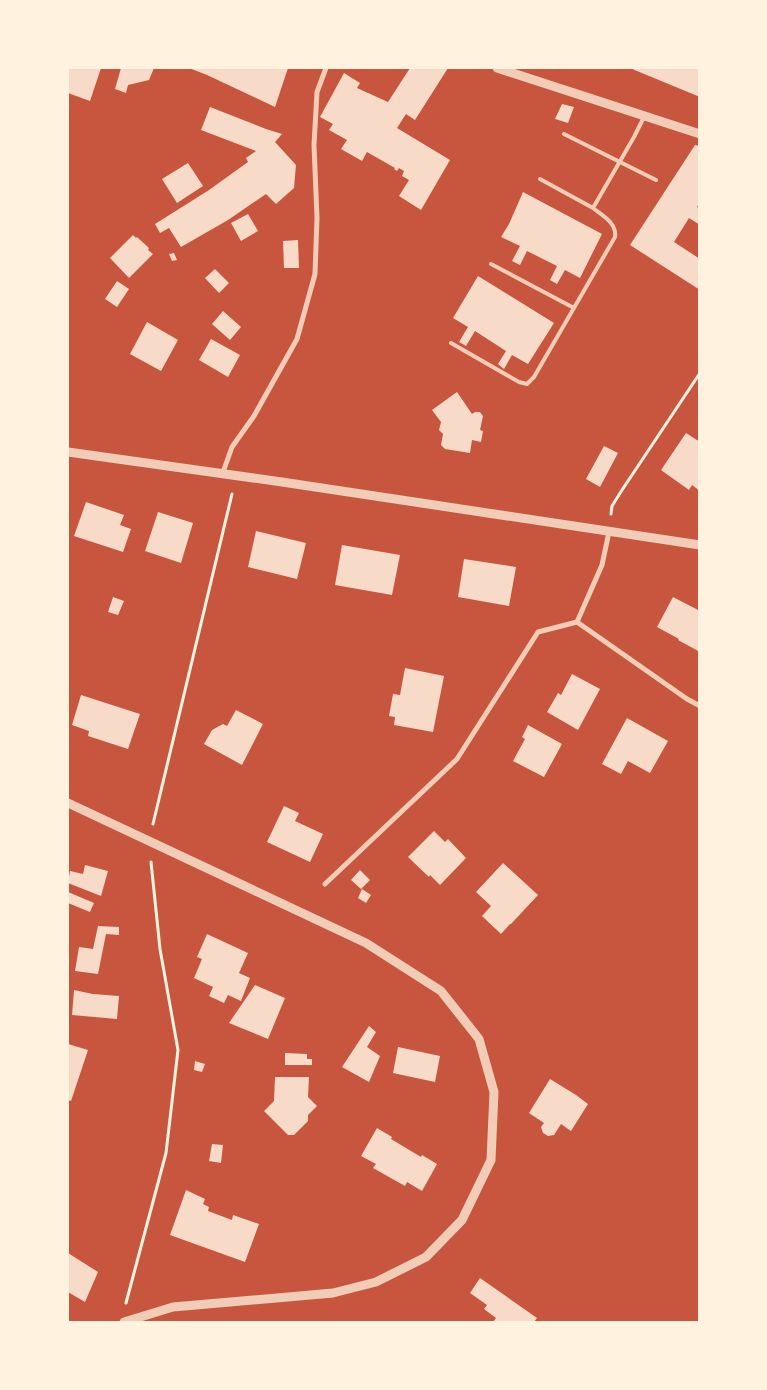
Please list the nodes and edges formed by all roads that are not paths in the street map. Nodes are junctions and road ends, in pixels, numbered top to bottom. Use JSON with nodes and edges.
{"nodes":[{"id":1,"x":326,"y":68,"type":"edge"},
{"id":2,"x":497,"y":68,"type":"edge"},
{"id":3,"x":645,"y":115,"type":"junction"},
{"id":4,"x":564,"y":134,"type":"dead end"},
{"id":5,"x":700,"y":134,"type":"edge"},
{"id":6,"x":619,"y":162,"type":"junction"},
{"id":7,"x":540,"y":179,"type":"dead end"},
{"id":8,"x":656,"y":180,"type":"dead end"},
{"id":9,"x":593,"y":208,"type":"junction"},
{"id":10,"x":491,"y":264,"type":"dead end"},
{"id":11,"x":574,"y":308,"type":"junction"},
{"id":12,"x":451,"y":343,"type":"dead end"},
{"id":13,"x":68,"y":452,"type":"edge"},
{"id":14,"x":222,"y":475,"type":"junction"},
{"id":15,"x":609,"y":532,"type":"junction"},
{"id":16,"x":700,"y":545,"type":"edge"},
{"id":17,"x":577,"y":622,"type":"junction"},
{"id":18,"x":700,"y":706,"type":"edge"},
{"id":19,"x":68,"y":803,"type":"edge"},
{"id":20,"x":325,"y":884,"type":"dead end"},
{"id":21,"x":124,"y":1322,"type":"edge"}],
"edges":[{"from":1,"to":14,"type":"street"},
{"from":2,"to":3,"type":"street"},
{"from":3,"to":5,"type":"street"},
{"from":3,"to":6,"type":"lane"},
{"from":4,"to":6,"type":"lane"},
{"from":6,"to":8,"type":"lane"},
{"from":6,"to":9,"type":"lane"},
{"from":7,"to":9,"type":"lane"},
{"from":9,"to":11,"type":"lane"},
{"from":10,"to":11,"type":"lane"},
{"from":11,"to":12,"type":"lane"},
{"from":13,"to":14,"type":"street"},
{"from":14,"to":15,"type":"street"},
{"from":15,"to":16,"type":"street"},
{"from":15,"to":17,"type":"street"},
{"from":17,"to":18,"type":"street"},
{"from":17,"to":20,"type":"street"},
{"from":19,"to":21,"type":"street"}]}
